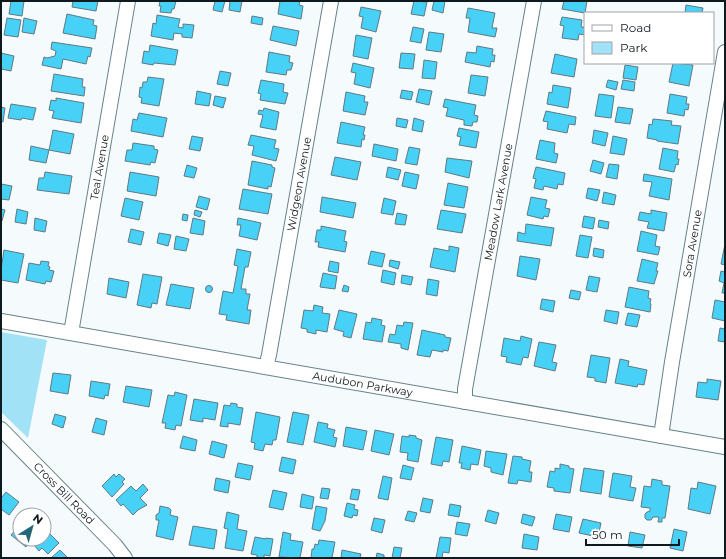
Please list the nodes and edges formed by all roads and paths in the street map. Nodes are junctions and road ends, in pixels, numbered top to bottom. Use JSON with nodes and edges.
{"nodes":[{"id":1,"x":128,"y":1,"type":"edge"},
{"id":2,"x":331,"y":1,"type":"edge"},
{"id":3,"x":534,"y":1,"type":"edge"},
{"id":4,"x":725,"y":52,"type":"edge"},
{"id":5,"x":1,"y":321,"type":"edge"},
{"id":6,"x":71,"y":333,"type":"junction"},
{"id":7,"x":266,"y":367,"type":"junction"},
{"id":8,"x":465,"y":402,"type":"junction"},
{"id":9,"x":1,"y":429,"type":"edge"},
{"id":10,"x":661,"y":436,"type":"junction"},
{"id":11,"x":725,"y":447,"type":"edge"},
{"id":12,"x":126,"y":558,"type":"edge"}],
"edges":[{"from":1,"to":6,"type":"street","name":"Teal Avenue"},
{"from":2,"to":7,"type":"street","name":"Widgeon Avenue"},
{"from":3,"to":8,"type":"street","name":"Meadow Lark Avenue"},
{"from":4,"to":10,"type":"street","name":"Sora Avenue"},
{"from":5,"to":6,"type":"street","name":"Audubon Parkway"},
{"from":6,"to":7,"type":"street","name":"Audubon Parkway"},
{"from":7,"to":8,"type":"street","name":"Audubon Parkway"},
{"from":8,"to":10,"type":"street","name":"Audubon Parkway"},
{"from":9,"to":12,"type":"street","name":"Cross Bill Road"},
{"from":10,"to":11,"type":"street","name":"Audubon Parkway"}]}
